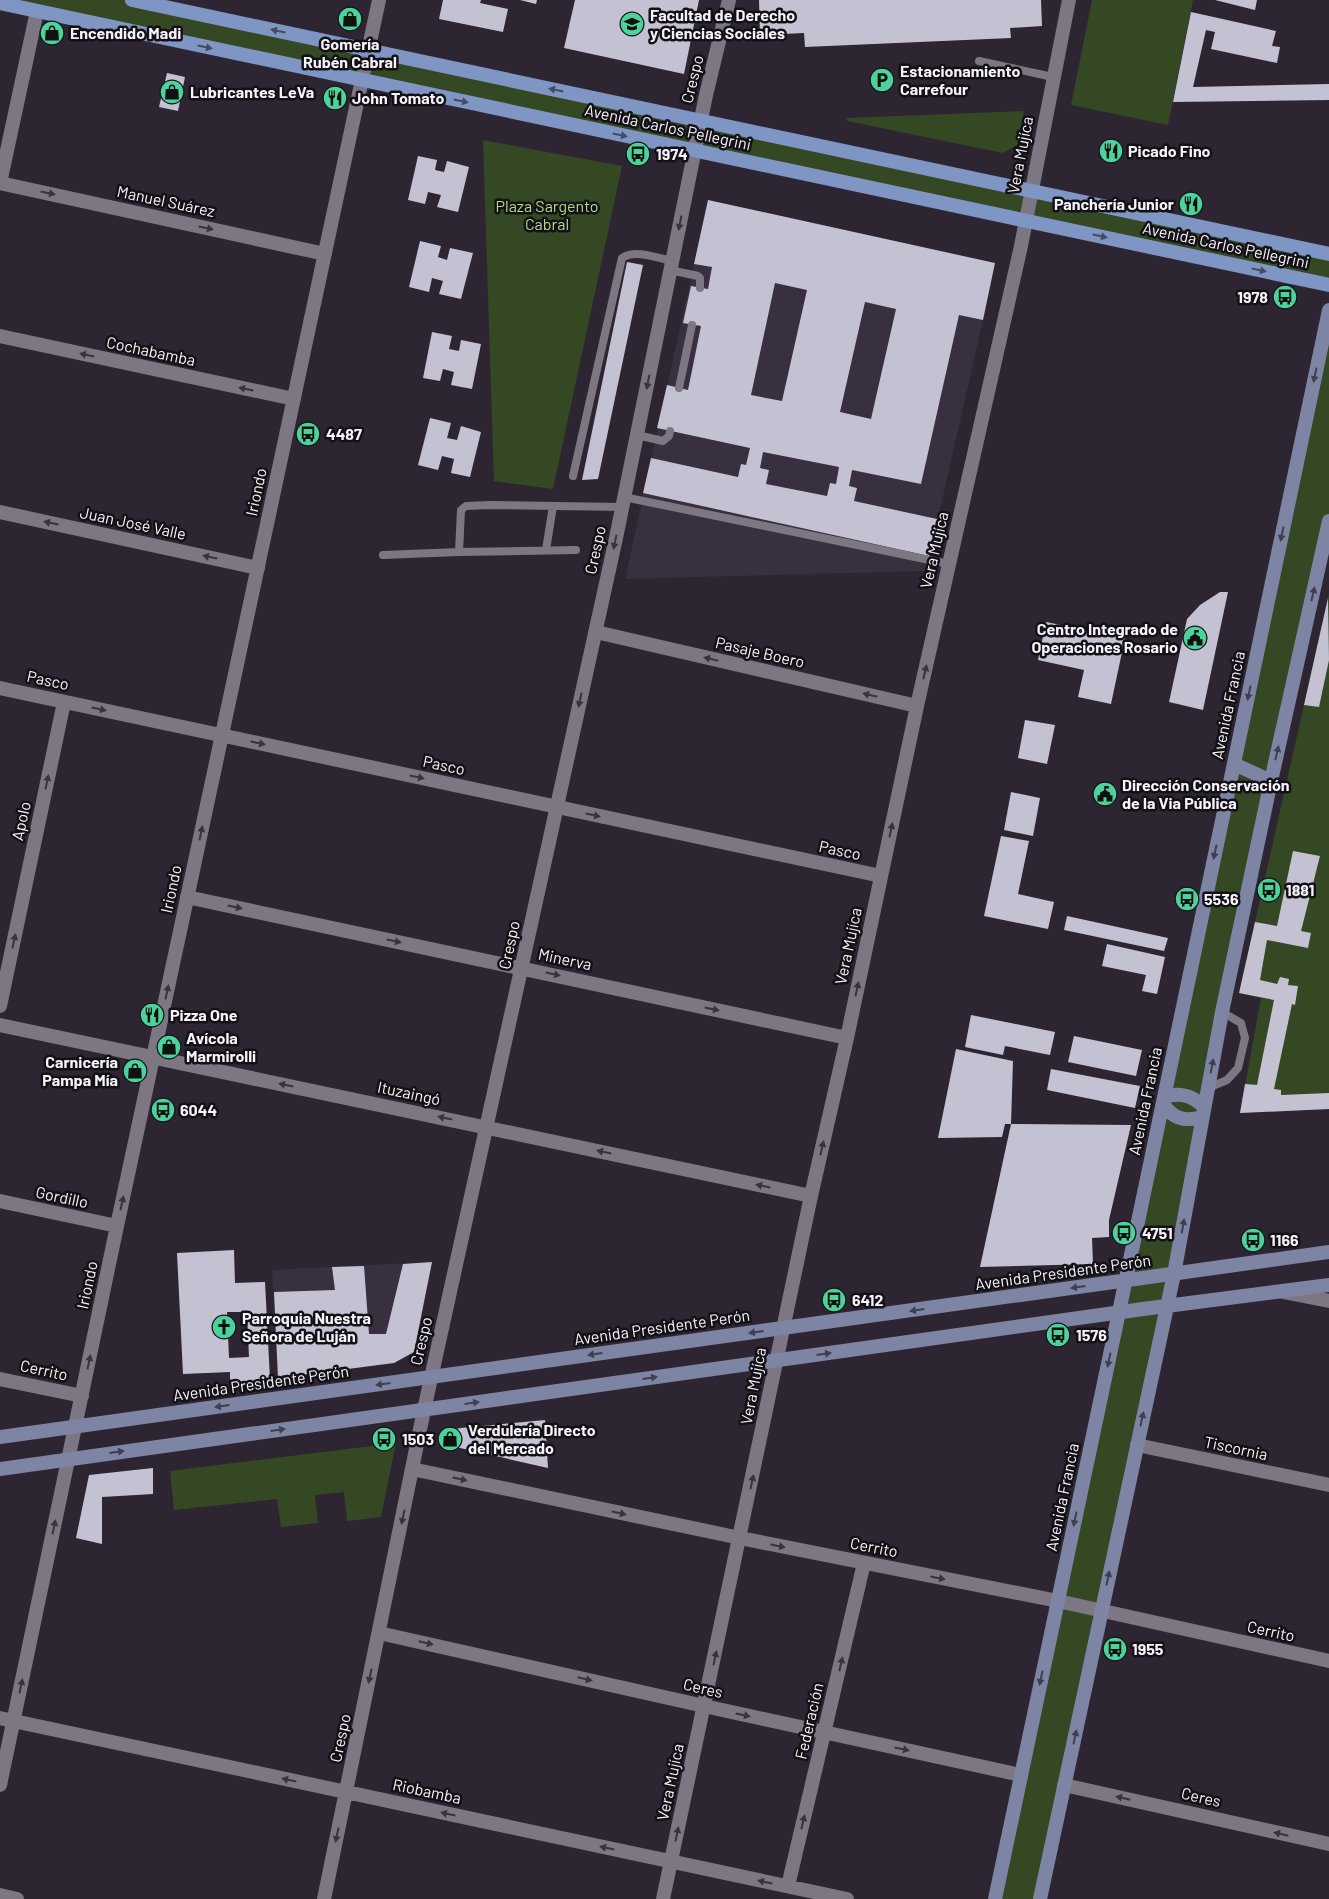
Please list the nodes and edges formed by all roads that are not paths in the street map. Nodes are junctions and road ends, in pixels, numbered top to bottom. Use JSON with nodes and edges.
{"nodes":[{"id":1,"x":132,"y":0,"type":"edge"},
{"id":2,"x":379,"y":0,"type":"edge"},
{"id":3,"x":729,"y":0,"type":"edge"},
{"id":4,"x":1069,"y":0,"type":"edge"},
{"id":5,"x":0,"y":3,"type":"edge"},
{"id":6,"x":38,"y":6,"type":"edge"},
{"id":7,"x":368,"y":50,"type":"junction"},
{"id":8,"x":979,"y":61,"type":"dead end"},
{"id":9,"x":1053,"y":77,"type":"junction"},
{"id":10,"x":362,"y":80,"type":"junction"},
{"id":11,"x":701,"y":121,"type":"junction"},
{"id":12,"x":694,"y":150,"type":"junction"},
{"id":13,"x":0,"y":183,"type":"edge"},
{"id":14,"x":1032,"y":191,"type":"junction"},
{"id":15,"x":1025,"y":221,"type":"junction"},
{"id":16,"x":325,"y":254,"type":"junction"},
{"id":17,"x":1329,"y":254,"type":"edge"},
{"id":18,"x":671,"y":266,"type":"junction"},
{"id":19,"x":1329,"y":285,"type":"edge"},
{"id":20,"x":700,"y":288,"type":"dead end"},
{"id":21,"x":1329,"y":310,"type":"edge"},
{"id":22,"x":692,"y":325,"type":"dead end"},
{"id":23,"x":0,"y":336,"type":"edge"},
{"id":24,"x":679,"y":388,"type":"dead end"},
{"id":25,"x":294,"y":399,"type":"junction"},
{"id":26,"x":670,"y":431,"type":"dead end"},
{"id":27,"x":637,"y":435,"type":"junction"},
{"id":28,"x":573,"y":476,"type":"dead end"},
{"id":29,"x":623,"y":502,"type":"junction"},
{"id":30,"x":553,"y":506,"type":"junction"},
{"id":31,"x":0,"y":512,"type":"edge"},
{"id":32,"x":1329,"y":521,"type":"edge"},
{"id":33,"x":546,"y":550,"type":"junction"},
{"id":34,"x":576,"y":550,"type":"dead end"},
{"id":35,"x":459,"y":552,"type":"junction"},
{"id":36,"x":383,"y":555,"type":"dead end"},
{"id":37,"x":949,"y":564,"type":"junction"},
{"id":38,"x":258,"y":568,"type":"junction"},
{"id":39,"x":596,"y":632,"type":"junction"},
{"id":40,"x":0,"y":688,"type":"edge"},
{"id":41,"x":64,"y":702,"type":"junction"},
{"id":42,"x":917,"y":706,"type":"junction"},
{"id":43,"x":222,"y":735,"type":"junction"},
{"id":44,"x":1234,"y":764,"type":"junction"},
{"id":45,"x":1271,"y":781,"type":"junction"},
{"id":46,"x":557,"y":807,"type":"junction"},
{"id":47,"x":881,"y":876,"type":"junction"},
{"id":48,"x":187,"y":897,"type":"junction"},
{"id":49,"x":522,"y":968,"type":"junction"},
{"id":50,"x":0,"y":1006,"type":"edge"},
{"id":51,"x":1222,"y":1012,"type":"junction"},
{"id":52,"x":0,"y":1024,"type":"edge"},
{"id":53,"x":846,"y":1038,"type":"junction"},
{"id":54,"x":153,"y":1057,"type":"junction"},
{"id":55,"x":1208,"y":1088,"type":"junction"},
{"id":56,"x":1163,"y":1101,"type":"junction"},
{"id":57,"x":1203,"y":1112,"type":"junction"},
{"id":58,"x":486,"y":1127,"type":"junction"},
{"id":59,"x":811,"y":1196,"type":"junction"},
{"id":60,"x":0,"y":1201,"type":"edge"},
{"id":61,"x":117,"y":1226,"type":"junction"},
{"id":62,"x":1329,"y":1252,"type":"edge"},
{"id":63,"x":1174,"y":1274,"type":"junction"},
{"id":64,"x":1126,"y":1281,"type":"junction"},
{"id":65,"x":1329,"y":1285,"type":"edge"},
{"id":66,"x":1280,"y":1291,"type":"junction"},
{"id":67,"x":1329,"y":1301,"type":"edge"},
{"id":68,"x":1167,"y":1306,"type":"junction"},
{"id":69,"x":1119,"y":1313,"type":"junction"},
{"id":70,"x":783,"y":1328,"type":"junction"},
{"id":71,"x":776,"y":1360,"type":"junction"},
{"id":72,"x":431,"y":1377,"type":"junction"},
{"id":73,"x":0,"y":1379,"type":"edge"},
{"id":74,"x":82,"y":1396,"type":"junction"},
{"id":75,"x":424,"y":1410,"type":"junction"},
{"id":76,"x":75,"y":1426,"type":"junction"},
{"id":77,"x":0,"y":1437,"type":"edge"},
{"id":78,"x":1137,"y":1445,"type":"junction"},
{"id":79,"x":68,"y":1459,"type":"junction"},
{"id":80,"x":0,"y":1469,"type":"edge"},
{"id":81,"x":412,"y":1469,"type":"junction"},
{"id":82,"x":1329,"y":1485,"type":"edge"},
{"id":83,"x":740,"y":1538,"type":"junction"},
{"id":84,"x":864,"y":1563,"type":"junction"},
{"id":85,"x":1058,"y":1601,"type":"junction"},
{"id":86,"x":1102,"y":1611,"type":"junction"},
{"id":87,"x":379,"y":1632,"type":"junction"},
{"id":88,"x":1329,"y":1661,"type":"edge"},
{"id":89,"x":704,"y":1706,"type":"junction"},
{"id":90,"x":7,"y":1719,"type":"edge"},
{"id":91,"x":824,"y":1732,"type":"junction"},
{"id":92,"x":1021,"y":1775,"type":"junction"},
{"id":93,"x":0,"y":1785,"type":"edge"},
{"id":94,"x":1064,"y":1785,"type":"junction"},
{"id":95,"x":346,"y":1792,"type":"junction"},
{"id":96,"x":1329,"y":1844,"type":"edge"},
{"id":97,"x":671,"y":1861,"type":"junction"},
{"id":98,"x":788,"y":1886,"type":"junction"},
{"id":99,"x":0,"y":1895,"type":"edge"},
{"id":100,"x":17,"y":1899,"type":"edge"},
{"id":101,"x":324,"y":1899,"type":"edge"},
{"id":102,"x":663,"y":1899,"type":"edge"},
{"id":103,"x":847,"y":1899,"type":"edge"},
{"id":104,"x":995,"y":1899,"type":"edge"},
{"id":105,"x":1040,"y":1899,"type":"edge"}],
"edges":[{"from":7,"to":1,"type":"main road","name":"Avenida Carlos Pellegrini","one_way":true},
{"from":2,"to":7,"type":"street","name":"Iriondo"},
{"from":3,"to":11,"type":"street","name":"Crespo"},
{"from":4,"to":9,"type":"street","name":"Vera Mujíca"},
{"from":5,"to":6,"type":"main road","name":"Avenida Carlos Pellegrini"},
{"from":6,"to":10,"type":"main road","name":"Avenida Carlos Pellegrini","one_way":true},
{"from":6,"to":13,"type":"street"},
{"from":7,"to":10,"type":"street","name":"Iriondo"},
{"from":11,"to":7,"type":"main road","name":"Avenida Carlos Pellegrini","one_way":true},
{"from":8,"to":9,"type":"lane"},
{"from":9,"to":14,"type":"street","name":"Vera Mujíca"},
{"from":10,"to":12,"type":"main road","name":"Avenida Carlos Pellegrini","one_way":true},
{"from":10,"to":16,"type":"street","name":"Iriondo"},
{"from":11,"to":12,"type":"street","name":"Crespo"},
{"from":11,"to":14,"type":"main road","name":"Avenida Carlos Pellegrini"},
{"from":12,"to":15,"type":"main road","name":"Avenida Carlos Pellegrini"},
{"from":12,"to":18,"type":"street","name":"Crespo","one_way":true},
{"from":13,"to":16,"type":"street","name":"Manuel Suárez","one_way":true},
{"from":14,"to":15,"type":"street","name":"Vera Mujíca"},
{"from":14,"to":17,"type":"main road","name":"Avenida Carlos Pellegrini"},
{"from":15,"to":19,"type":"main road","name":"Avenida Carlos Pellegrini","one_way":true},
{"from":15,"to":37,"type":"street","name":"Vera Mujíca"},
{"from":16,"to":25,"type":"street","name":"Iriondo"},
{"from":18,"to":20,"type":"lane"},
{"from":18,"to":27,"type":"street","name":"Crespo","one_way":true},
{"from":18,"to":28,"type":"lane"},
{"from":21,"to":44,"type":"main road","name":"Avenida Francia","one_way":true},
{"from":22,"to":24,"type":"lane"},
{"from":25,"to":23,"type":"street","name":"Cochabamba","one_way":true},
{"from":25,"to":38,"type":"street","name":"Iriondo"},
{"from":26,"to":27,"type":"lane"},
{"from":27,"to":29,"type":"street","name":"Crespo"},
{"from":29,"to":30,"type":"lane"},
{"from":29,"to":37,"type":"lane"},
{"from":29,"to":39,"type":"street","name":"Crespo","one_way":true},
{"from":30,"to":33,"type":"lane"},
{"from":30,"to":35,"type":"lane"},
{"from":38,"to":31,"type":"street","name":"Juan José Valle","one_way":true},
{"from":45,"to":32,"type":"main road","one_way":true},
{"from":33,"to":34,"type":"lane"},
{"from":33,"to":35,"type":"lane"},
{"from":35,"to":36,"type":"lane"},
{"from":42,"to":37,"type":"street","name":"Vera Mujíca","one_way":true},
{"from":38,"to":43,"type":"street","name":"Iriondo"},
{"from":42,"to":39,"type":"street","name":"Pasaje Boero","one_way":true},
{"from":39,"to":46,"type":"street","name":"Crespo","one_way":true},
{"from":40,"to":41,"type":"street","name":"Pasco"},
{"from":41,"to":43,"type":"street","name":"Pasco","one_way":true},
{"from":50,"to":41,"type":"street","name":"Apolo","one_way":true},
{"from":47,"to":42,"type":"street","name":"Vera Mujíca","one_way":true},
{"from":43,"to":46,"type":"street","name":"Pasco","one_way":true},
{"from":48,"to":43,"type":"street","name":"Iriondo","one_way":true},
{"from":44,"to":45,"type":"main road"},
{"from":44,"to":56,"type":"main road","name":"Avenida Francia","one_way":true},
{"from":45,"to":51,"type":"main road"},
{"from":46,"to":47,"type":"street","name":"Pasco","one_way":true},
{"from":46,"to":49,"type":"street","name":"Crespo"},
{"from":53,"to":47,"type":"street","name":"Vera Mujíca","one_way":true},
{"from":48,"to":49,"type":"street","name":"Minerva","one_way":true},
{"from":54,"to":48,"type":"street","name":"Iriondo","one_way":true},
{"from":49,"to":53,"type":"street","name":"Minerva","one_way":true},
{"from":49,"to":58,"type":"street","name":"Crespo"},
{"from":55,"to":51,"type":"main road","one_way":true},
{"from":51,"to":55,"type":"lane"},
{"from":52,"to":54,"type":"street","name":"Ituzaingó"},
{"from":59,"to":53,"type":"street","name":"Vera Mujíca","one_way":true},
{"from":58,"to":54,"type":"street","name":"Ituzaingó","one_way":true},
{"from":61,"to":54,"type":"street","name":"Iriondo","one_way":true},
{"from":55,"to":57,"type":"main road"},
{"from":56,"to":57,"type":"main road"},
{"from":56,"to":57,"type":"main road"},
{"from":56,"to":64,"type":"main road","name":"Avenida Francia"},
{"from":63,"to":57,"type":"main road","one_way":true},
{"from":59,"to":58,"type":"street","name":"Ituzaingó","one_way":true},
{"from":58,"to":72,"type":"street","name":"Crespo"},
{"from":59,"to":70,"type":"street","name":"Vera Mujíca"},
{"from":60,"to":61,"type":"street","name":"Gordillo"},
{"from":74,"to":61,"type":"street","name":"Iriondo","one_way":true},
{"from":62,"to":63,"type":"main road","name":"Avenida Presidente Perón"},
{"from":63,"to":64,"type":"main road","name":"Avenida Presidente Perón"},
{"from":63,"to":68,"type":"main road"},
{"from":64,"to":69,"type":"main road","name":"Avenida Francia"},
{"from":64,"to":70,"type":"main road","name":"Avenida Presidente Perón","one_way":true},
{"from":65,"to":66,"type":"main road"},
{"from":66,"to":67,"type":"street"},
{"from":66,"to":68,"type":"main road"},
{"from":68,"to":69,"type":"main road"},
{"from":78,"to":68,"type":"main road","one_way":true},
{"from":71,"to":69,"type":"main road","one_way":true},
{"from":69,"to":85,"type":"main road","name":"Avenida Francia","one_way":true},
{"from":70,"to":71,"type":"street","name":"Vera Mujíca"},
{"from":70,"to":72,"type":"main road","name":"Avenida Presidente Perón","one_way":true},
{"from":75,"to":71,"type":"main road","one_way":true},
{"from":83,"to":71,"type":"street","name":"Vera Mujíca","one_way":true},
{"from":72,"to":75,"type":"street","name":"Crespo"},
{"from":72,"to":76,"type":"main road","name":"Avenida Presidente Perón","one_way":true},
{"from":73,"to":74,"type":"street","name":"Cerrito"},
{"from":74,"to":76,"type":"street","name":"Iriondo"},
{"from":79,"to":75,"type":"main road","one_way":true},
{"from":75,"to":81,"type":"street","name":"Crespo"},
{"from":76,"to":77,"type":"main road","name":"Avenida Presidente Perón"},
{"from":76,"to":79,"type":"street","name":"Iriondo"},
{"from":78,"to":82,"type":"street","name":"Tiscornia"},
{"from":86,"to":78,"type":"main road","one_way":true},
{"from":79,"to":80,"type":"main road"},
{"from":90,"to":79,"type":"street","name":"Iriondo","one_way":true},
{"from":81,"to":83,"type":"street","name":"Cerrito","one_way":true},
{"from":81,"to":87,"type":"street","name":"Crespo","one_way":true},
{"from":83,"to":84,"type":"street","name":"Cerrito","one_way":true},
{"from":89,"to":83,"type":"street","name":"Vera Mujíca","one_way":true},
{"from":84,"to":85,"type":"street","name":"Cerrito","one_way":true},
{"from":91,"to":84,"type":"street","name":"Federación","one_way":true},
{"from":85,"to":86,"type":"street","name":"Cerrito"},
{"from":85,"to":92,"type":"main road","name":"Avenida Francia","one_way":true},
{"from":86,"to":88,"type":"street","name":"Cerrito"},
{"from":94,"to":86,"type":"main road","one_way":true},
{"from":87,"to":89,"type":"street","name":"Ceres","one_way":true},
{"from":87,"to":95,"type":"street","name":"Crespo","one_way":true},
{"from":89,"to":91,"type":"street","name":"Ceres","one_way":true},
{"from":97,"to":89,"type":"street","name":"Vera Mujíca","one_way":true},
{"from":90,"to":93,"type":"street","name":"Iriondo"},
{"from":95,"to":90,"type":"street","name":"Riobamba","one_way":true},
{"from":91,"to":92,"type":"street","name":"Ceres","one_way":true},
{"from":98,"to":91,"type":"street","name":"Federación","one_way":true},
{"from":92,"to":104,"type":"main road","name":"Avenida Francia"},
{"from":96,"to":94,"type":"street","name":"Ceres","one_way":true},
{"from":94,"to":105,"type":"main road"},
{"from":97,"to":95,"type":"street","name":"Riobamba","one_way":true},
{"from":95,"to":101,"type":"street","name":"Crespo","one_way":true},
{"from":98,"to":97,"type":"street","name":"Riobamba","one_way":true},
{"from":97,"to":102,"type":"street","name":"Vera Mujíca"},
{"from":98,"to":103,"type":"street","name":"Riobamba"},
{"from":99,"to":100,"type":"street"}]}
